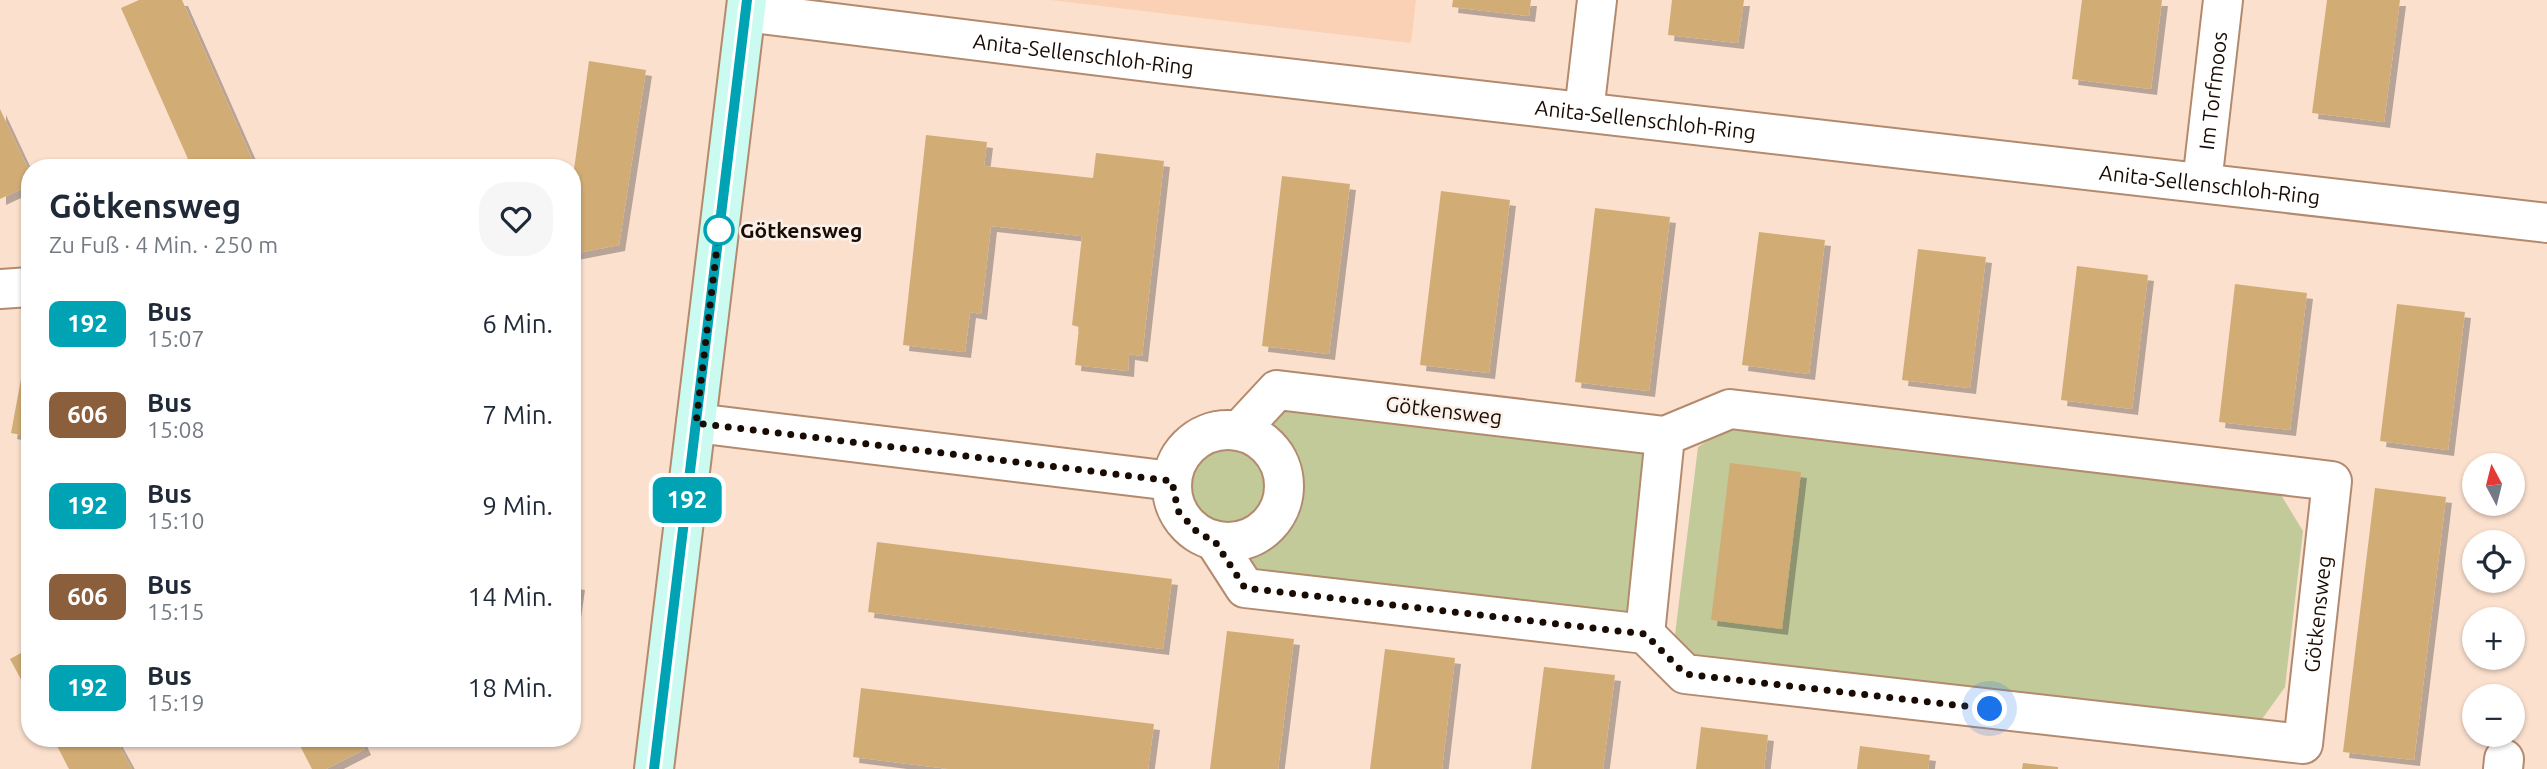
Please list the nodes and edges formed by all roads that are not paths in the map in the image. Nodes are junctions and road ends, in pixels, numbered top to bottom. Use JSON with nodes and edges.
{"nodes":[{"id":1,"x":1597,"y":0,"type":"edge"},
{"id":2,"x":2223,"y":0,"type":"edge"},
{"id":3,"x":746,"y":6,"type":"edge"},
{"id":4,"x":1584,"y":112,"type":"junction"},
{"id":5,"x":2202,"y":183,"type":"junction"},
{"id":6,"x":2547,"y":223,"type":"edge"},
{"id":7,"x":21,"y":288,"type":"edge"},
{"id":8,"x":0,"y":289,"type":"edge"},
{"id":9,"x":696,"y":423,"type":"junction"},
{"id":10,"x":1239,"y":431,"type":"junction"},
{"id":11,"x":1665,"y":436,"type":"junction"},
{"id":12,"x":1172,"y":481,"type":"junction"},
{"id":13,"x":1214,"y":540,"type":"junction"},
{"id":14,"x":1645,"y":634,"type":"junction"},
{"id":15,"x":654,"y":769,"type":"edge"}],
"edges":[{"from":1,"to":4,"type":"street"},
{"from":2,"to":5,"type":"street","name":"Im Torfmoos"},
{"from":3,"to":4,"type":"street","name":"Anita-Sellenschloh-Ring"},
{"from":3,"to":9,"type":"street"},
{"from":4,"to":5,"type":"street","name":"Anita-Sellenschloh-Ring"},
{"from":5,"to":6,"type":"street","name":"Anita-Sellenschloh-Ring"},
{"from":7,"to":8,"type":"street"},
{"from":9,"to":12,"type":"street"},
{"from":9,"to":15,"type":"street"},
{"from":10,"to":11,"type":"street","name":"Götkensweg"},
{"from":10,"to":12,"type":"street"},
{"from":10,"to":13,"type":"street"},
{"from":11,"to":14,"type":"street"},
{"from":11,"to":14,"type":"street","name":"Götkensweg"},
{"from":12,"to":13,"type":"street"},
{"from":13,"to":14,"type":"street"}]}
